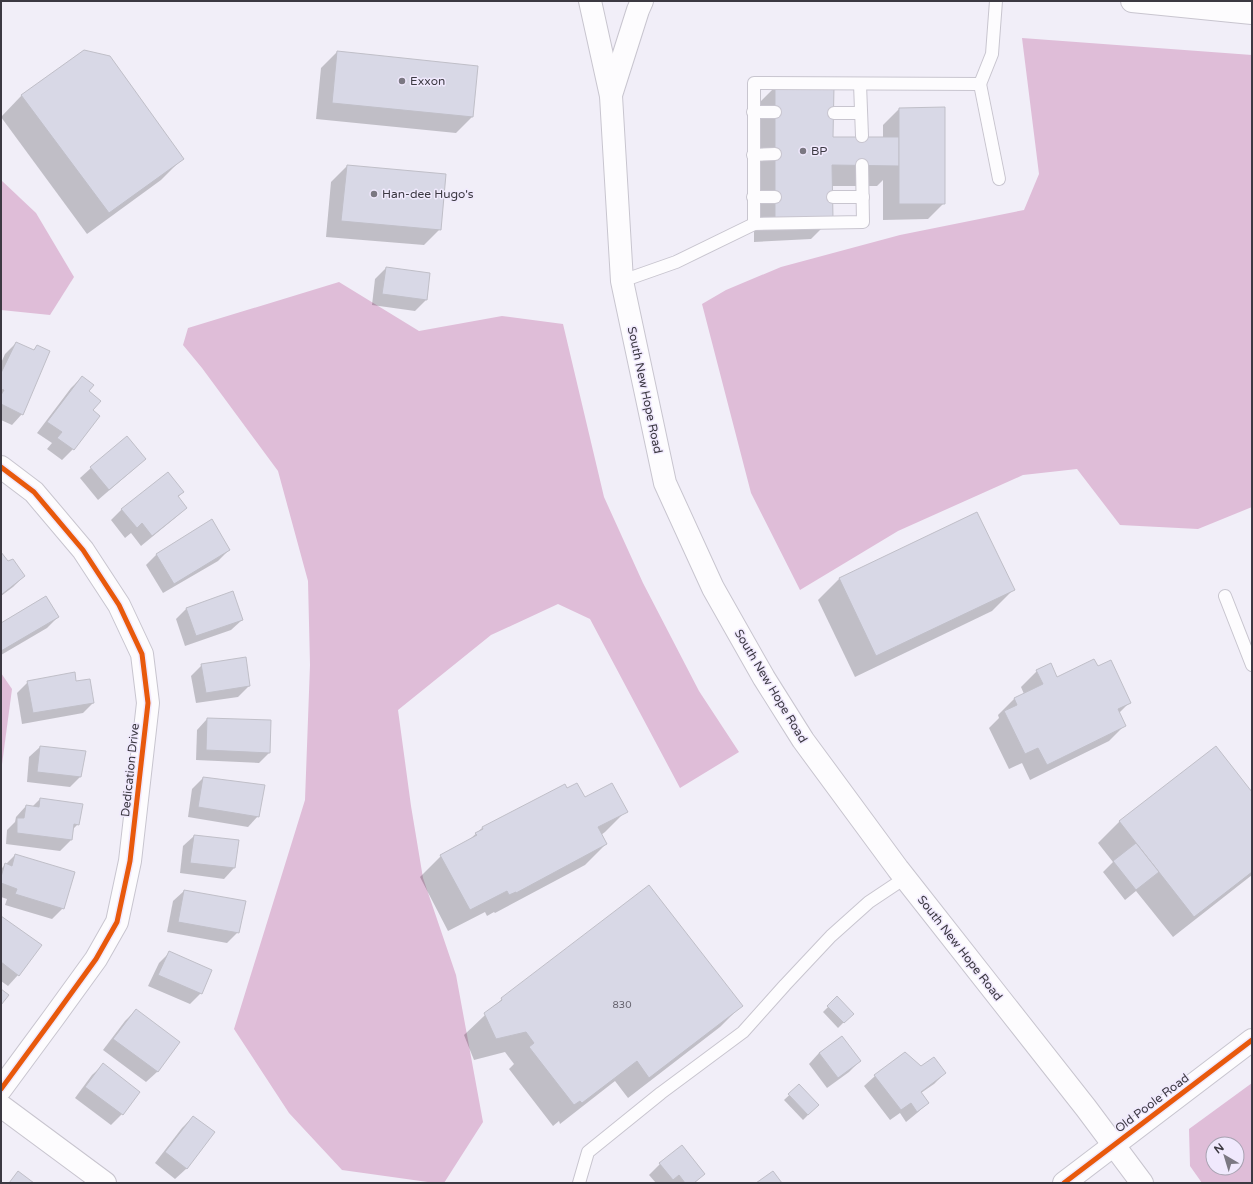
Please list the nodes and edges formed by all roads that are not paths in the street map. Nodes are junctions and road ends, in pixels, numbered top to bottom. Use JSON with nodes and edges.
{"nodes":[{"id":1,"x":590,"y":1,"type":"edge"},
{"id":2,"x":642,"y":1,"type":"edge"},
{"id":3,"x":996,"y":1,"type":"edge"},
{"id":4,"x":1132,"y":1,"type":"edge"},
{"id":5,"x":1252,"y":12,"type":"edge"},
{"id":6,"x":860,"y":84,"type":"junction"},
{"id":7,"x":980,"y":84,"type":"junction"},
{"id":8,"x":611,"y":96,"type":"junction"},
{"id":9,"x":753,"y":112,"type":"junction"},
{"id":10,"x":775,"y":112,"type":"dead end"},
{"id":11,"x":834,"y":112,"type":"dead end"},
{"id":12,"x":862,"y":113,"type":"junction"},
{"id":13,"x":862,"y":136,"type":"dead end"},
{"id":14,"x":775,"y":154,"type":"dead end"},
{"id":15,"x":753,"y":155,"type":"junction"},
{"id":16,"x":862,"y":165,"type":"dead end"},
{"id":17,"x":999,"y":179,"type":"dead end"},
{"id":18,"x":753,"y":197,"type":"junction"},
{"id":19,"x":775,"y":197,"type":"dead end"},
{"id":20,"x":833,"y":197,"type":"dead end"},
{"id":21,"x":863,"y":197,"type":"junction"},
{"id":22,"x":754,"y":224,"type":"junction"},
{"id":23,"x":622,"y":280,"type":"junction"},
{"id":24,"x":1,"y":467,"type":"edge"},
{"id":25,"x":1225,"y":596,"type":"dead end"},
{"id":26,"x":1252,"y":665,"type":"edge"},
{"id":27,"x":905,"y":878,"type":"junction"},
{"id":28,"x":1252,"y":1040,"type":"edge"},
{"id":29,"x":1,"y":1089,"type":"edge"},
{"id":30,"x":1,"y":1106,"type":"edge"},
{"id":31,"x":1114,"y":1145,"type":"junction"},
{"id":32,"x":105,"y":1183,"type":"edge"},
{"id":33,"x":579,"y":1183,"type":"edge"},
{"id":34,"x":1064,"y":1183,"type":"edge"},
{"id":35,"x":1142,"y":1183,"type":"edge"}],
"edges":[{"from":1,"to":8,"type":"main road","name":"South New Hope Road"},
{"from":2,"to":8,"type":"main road","name":"South New Hope Road"},
{"from":3,"to":7,"type":"lane"},
{"from":4,"to":5,"type":"main road"},
{"from":6,"to":7,"type":"lane"},
{"from":6,"to":9,"type":"lane"},
{"from":6,"to":12,"type":"lane"},
{"from":7,"to":17,"type":"lane"},
{"from":8,"to":23,"type":"main road","name":"South New Hope Road"},
{"from":9,"to":10,"type":"lane"},
{"from":9,"to":15,"type":"lane"},
{"from":11,"to":12,"type":"lane"},
{"from":12,"to":13,"type":"lane"},
{"from":14,"to":15,"type":"lane"},
{"from":15,"to":18,"type":"lane"},
{"from":16,"to":21,"type":"lane"},
{"from":18,"to":19,"type":"lane"},
{"from":18,"to":22,"type":"lane"},
{"from":20,"to":21,"type":"lane"},
{"from":21,"to":22,"type":"lane"},
{"from":22,"to":23,"type":"lane"},
{"from":23,"to":27,"type":"main road","name":"South New Hope Road"},
{"from":24,"to":29,"type":"main road","name":"Dedication Drive"},
{"from":25,"to":26,"type":"lane"},
{"from":27,"to":31,"type":"main road","name":"South New Hope Road"},
{"from":27,"to":33,"type":"lane"},
{"from":28,"to":31,"type":"main road","name":"Old Poole Road"},
{"from":30,"to":32,"type":"main road"},
{"from":31,"to":34,"type":"main road","name":"Old Poole Road"},
{"from":31,"to":35,"type":"main road","name":"South New Hope Road"}]}
